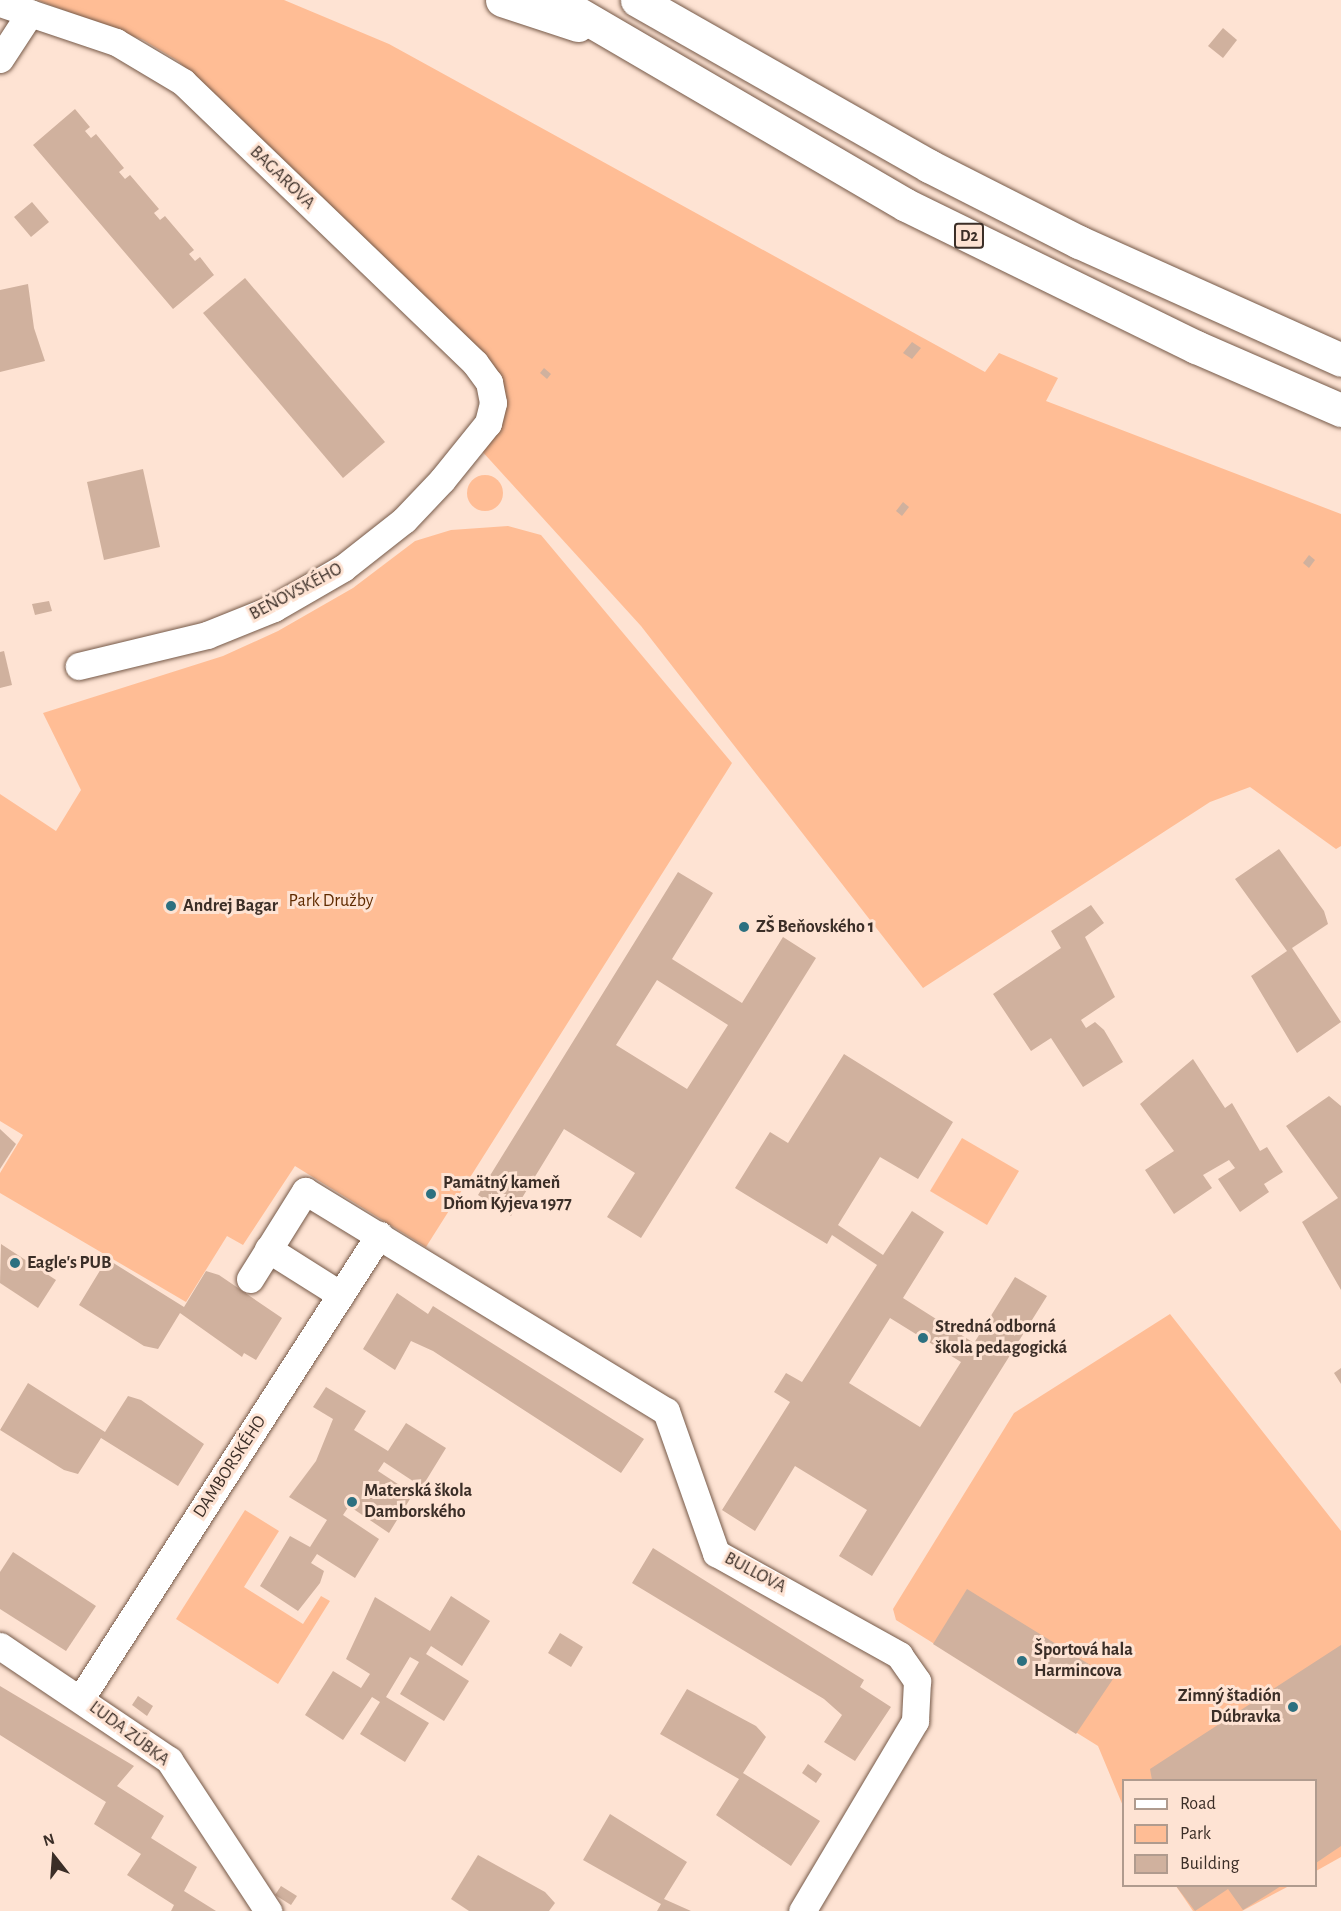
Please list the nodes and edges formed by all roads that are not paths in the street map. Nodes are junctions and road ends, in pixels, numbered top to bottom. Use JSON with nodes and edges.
{"nodes":[{"id":1,"x":502,"y":0,"type":"edge"},
{"id":2,"x":555,"y":0,"type":"edge"},
{"id":3,"x":637,"y":0,"type":"edge"},
{"id":4,"x":0,"y":3,"type":"edge"},
{"id":5,"x":30,"y":13,"type":"junction"},
{"id":6,"x":611,"y":36,"type":"junction"},
{"id":7,"x":0,"y":59,"type":"edge"},
{"id":8,"x":1341,"y":360,"type":"edge"},
{"id":9,"x":1341,"y":410,"type":"edge"},
{"id":10,"x":470,"y":446,"type":"joint"},
{"id":11,"x":79,"y":666,"type":"dead end"},
{"id":12,"x":379,"y":1235,"type":"junction"},
{"id":13,"x":268,"y":1249,"type":"junction"},
{"id":14,"x":250,"y":1279,"type":"dead end"},
{"id":15,"x":340,"y":1295,"type":"junction"},
{"id":16,"x":0,"y":1646,"type":"edge"},
{"id":17,"x":81,"y":1698,"type":"junction"},
{"id":18,"x":268,"y":1911,"type":"edge"},
{"id":19,"x":802,"y":1911,"type":"edge"}],
"edges":[{"from":1,"to":6,"type":"highway"},
{"from":2,"to":6,"type":"highway","number":"D2"},
{"from":3,"to":8,"type":"highway","number":"D2"},
{"from":4,"to":5,"type":"street","name":"BAGAROVA"},
{"from":5,"to":7,"type":"street"},
{"from":5,"to":10,"type":"street","name":"BAGAROVA"},
{"from":6,"to":9,"type":"highway","number":"D2"},
{"from":10,"to":11,"type":"street","name":"BEŇOVSKÉHO"},
{"from":12,"to":13,"type":"street","name":"BULLOVA"},
{"from":12,"to":15,"type":"street","name":"DAMBORSKÉHO"},
{"from":12,"to":19,"type":"street","name":"BULLOVA"},
{"from":13,"to":14,"type":"street"},
{"from":13,"to":15,"type":"street"},
{"from":15,"to":17,"type":"street","name":"DAMBORSKÉHO"},
{"from":16,"to":17,"type":"street","name":"ĽUDA ZÚBKA"},
{"from":17,"to":18,"type":"street","name":"ĽUDA ZÚBKA"}]}
